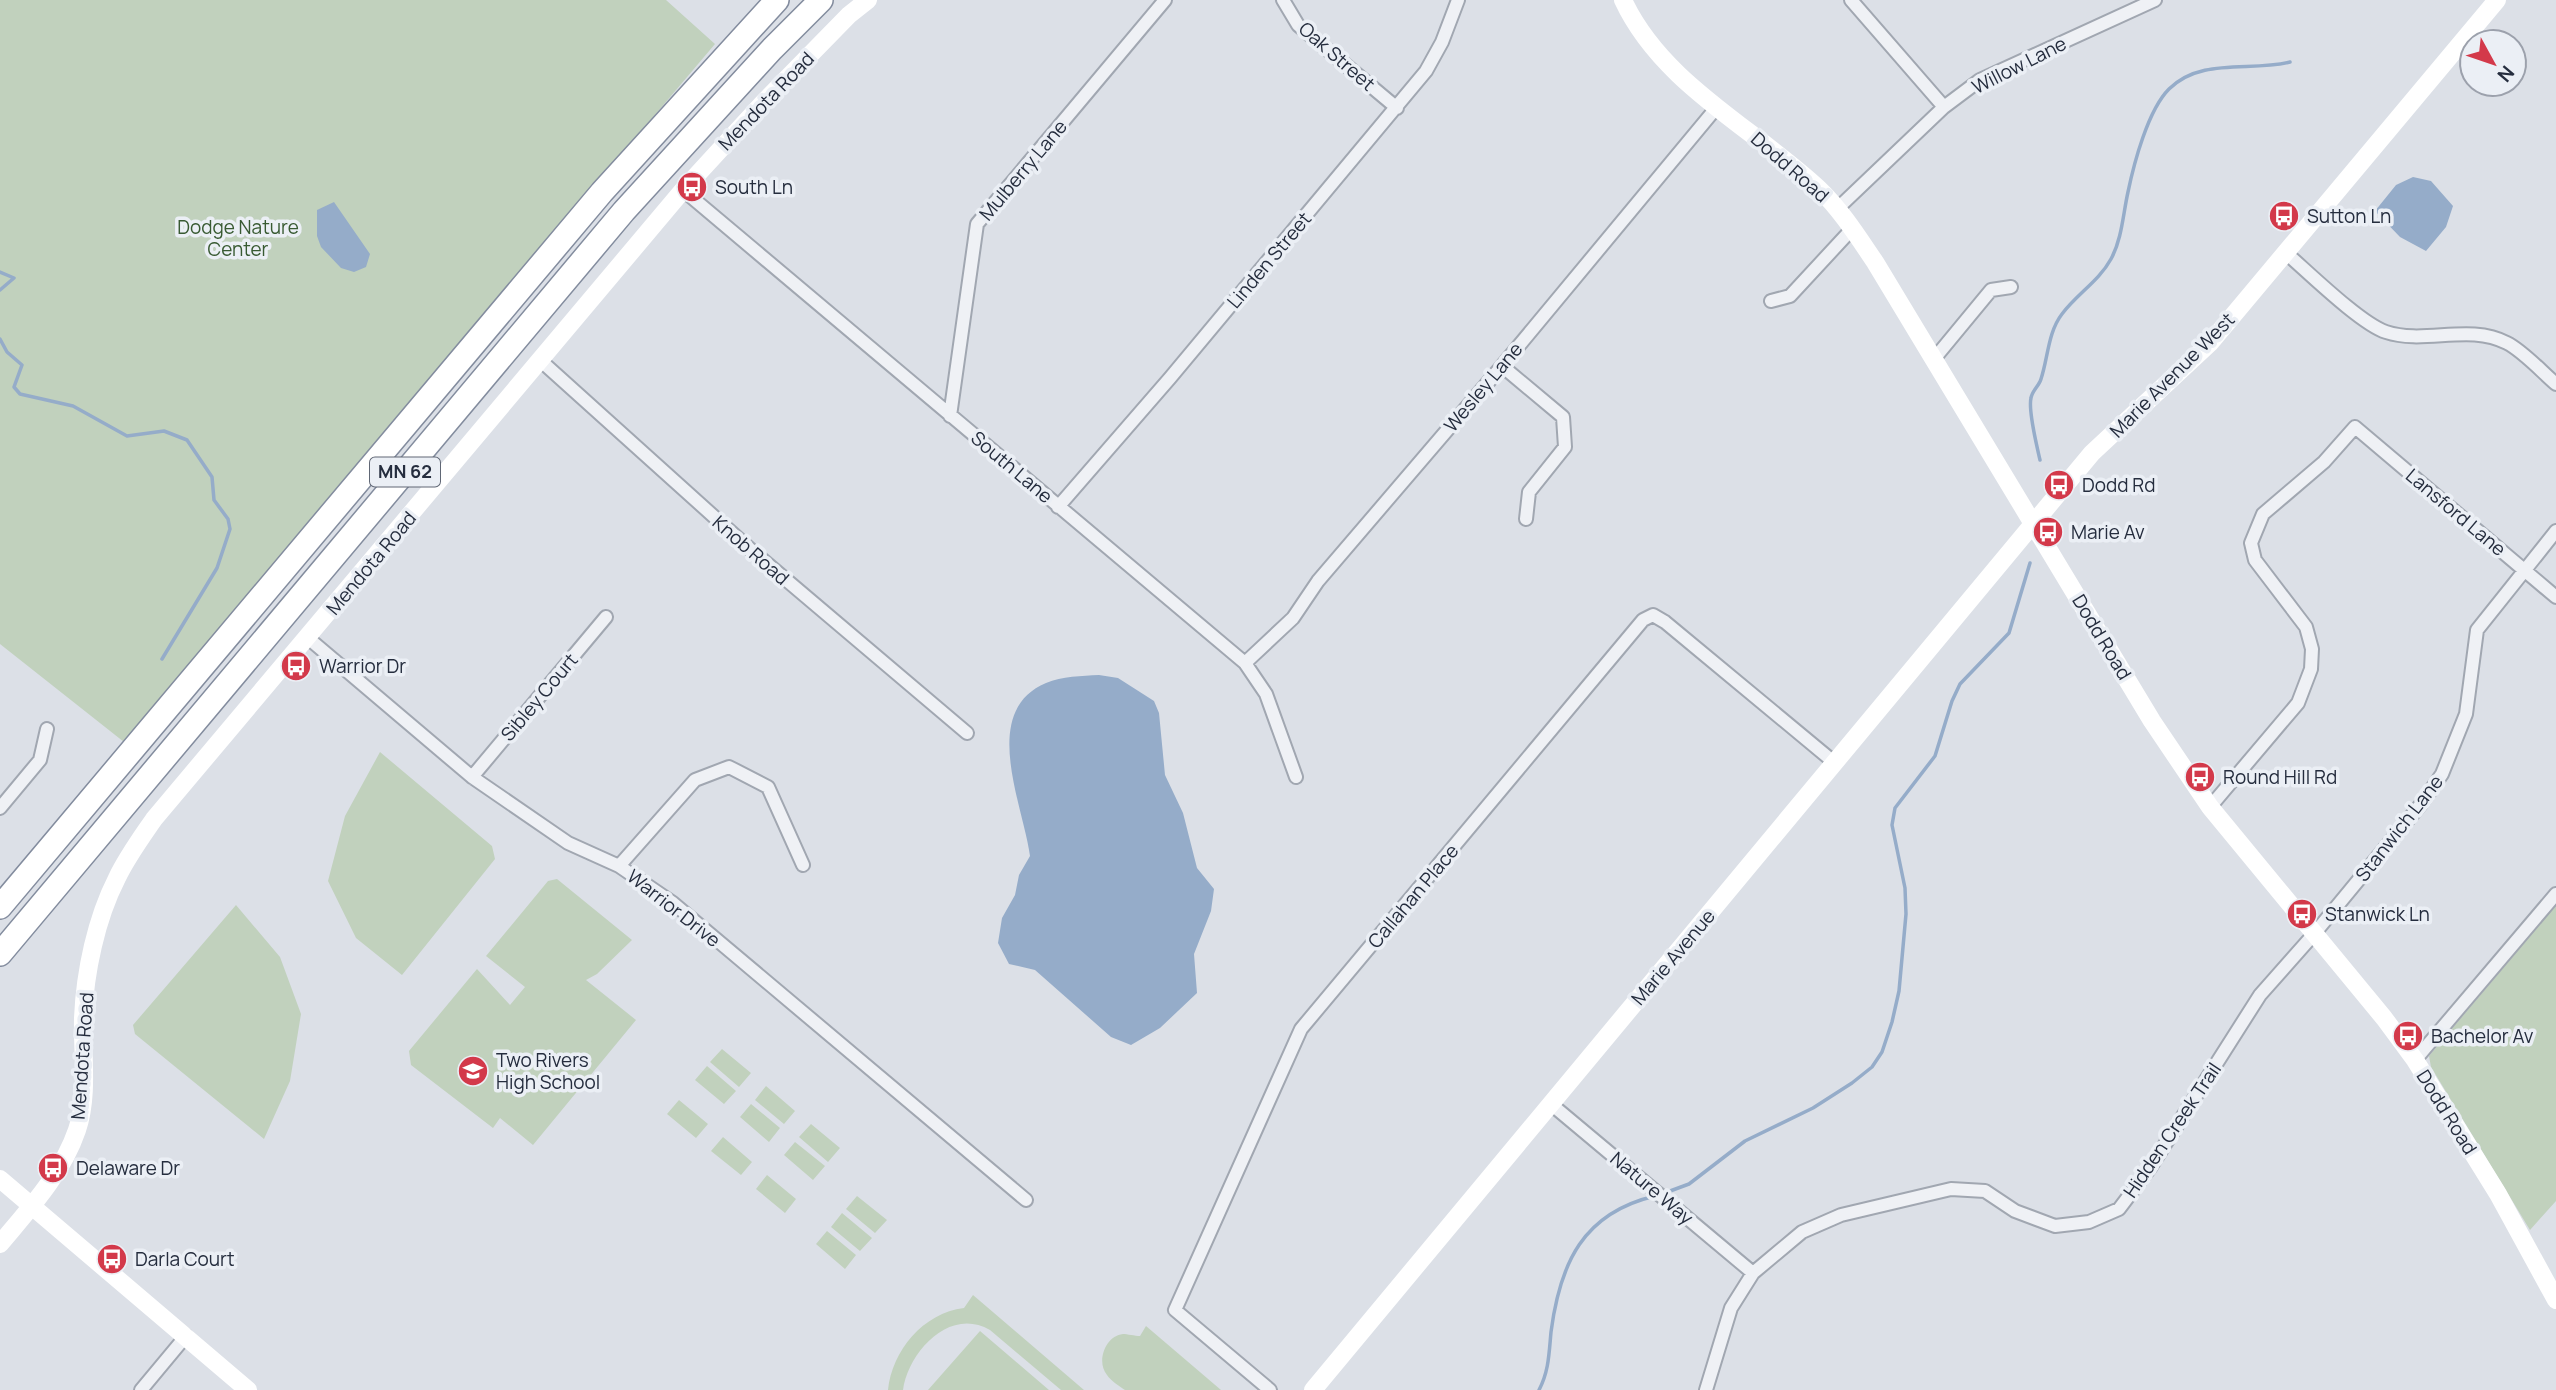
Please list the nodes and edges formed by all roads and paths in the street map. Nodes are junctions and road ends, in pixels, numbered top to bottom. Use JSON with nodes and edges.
{"nodes":[{"id":1,"x":777,"y":0,"type":"edge"},
{"id":2,"x":821,"y":0,"type":"edge"},
{"id":3,"x":868,"y":0,"type":"edge"},
{"id":4,"x":1164,"y":0,"type":"edge"},
{"id":5,"x":1283,"y":0,"type":"edge"},
{"id":6,"x":1458,"y":0,"type":"edge"},
{"id":7,"x":1623,"y":0,"type":"edge"},
{"id":8,"x":1851,"y":0,"type":"edge"},
{"id":9,"x":2155,"y":0,"type":"edge"},
{"id":10,"x":2497,"y":0,"type":"edge"},
{"id":11,"x":756,"y":23,"type":"junction"},
{"id":12,"x":1717,"y":107,"type":"junction"},
{"id":13,"x":1944,"y":107,"type":"junction"},
{"id":14,"x":1397,"y":108,"type":"junction"},
{"id":15,"x":667,"y":164,"type":"junction"},
{"id":16,"x":683,"y":190,"type":"junction"},
{"id":17,"x":1837,"y":209,"type":"junction"},
{"id":18,"x":1852,"y":229,"type":"junction"},
{"id":19,"x":2286,"y":253,"type":"junction"},
{"id":20,"x":2011,"y":286,"type":"dead end"},
{"id":21,"x":1771,"y":301,"type":"dead end"},
{"id":22,"x":1934,"y":359,"type":"junction"},
{"id":23,"x":540,"y":360,"type":"junction"},
{"id":24,"x":1502,"y":366,"type":"junction"},
{"id":25,"x":2556,"y":384,"type":"edge"},
{"id":26,"x":950,"y":416,"type":"junction"},
{"id":27,"x":1058,"y":506,"type":"junction"},
{"id":28,"x":1525,"y":519,"type":"dead end"},
{"id":29,"x":2033,"y":524,"type":"junction"},
{"id":30,"x":2556,"y":531,"type":"edge"},
{"id":31,"x":2523,"y":569,"type":"junction"},
{"id":32,"x":2556,"y":597,"type":"edge"},
{"id":33,"x":606,"y":617,"type":"dead end"},
{"id":34,"x":308,"y":638,"type":"junction"},
{"id":35,"x":1245,"y":663,"type":"junction"},
{"id":36,"x":47,"y":729,"type":"dead end"},
{"id":37,"x":967,"y":733,"type":"dead end"},
{"id":38,"x":1835,"y":763,"type":"junction"},
{"id":39,"x":472,"y":777,"type":"junction"},
{"id":40,"x":1296,"y":777,"type":"dead end"},
{"id":41,"x":2210,"y":807,"type":"junction"},
{"id":42,"x":0,"y":808,"type":"edge"},
{"id":43,"x":803,"y":865,"type":"dead end"},
{"id":44,"x":619,"y":866,"type":"junction"},
{"id":45,"x":2556,"y":894,"type":"edge"},
{"id":46,"x":0,"y":907,"type":"edge"},
{"id":47,"x":2314,"y":934,"type":"junction"},
{"id":48,"x":0,"y":954,"type":"edge"},
{"id":49,"x":2414,"y":1060,"type":"junction"},
{"id":50,"x":1551,"y":1104,"type":"junction"},
{"id":51,"x":0,"y":1179,"type":"edge"},
{"id":52,"x":1026,"y":1200,"type":"dead end"},
{"id":53,"x":31,"y":1207,"type":"junction"},
{"id":54,"x":0,"y":1244,"type":"edge"},
{"id":55,"x":1753,"y":1273,"type":"junction"},
{"id":56,"x":2556,"y":1300,"type":"edge"},
{"id":57,"x":186,"y":1336,"type":"junction"},
{"id":58,"x":141,"y":1390,"type":"edge"},
{"id":59,"x":248,"y":1390,"type":"edge"},
{"id":60,"x":1270,"y":1390,"type":"edge"},
{"id":61,"x":1312,"y":1390,"type":"edge"},
{"id":62,"x":1706,"y":1390,"type":"edge"}],
"edges":[{"from":1,"to":11,"type":"highway","number":"MN 62"},
{"from":2,"to":15,"type":"highway","number":"MN 62"},
{"from":3,"to":16,"type":"street","name":"Mendota Road"},
{"from":4,"to":26,"type":"street","name":"Mulberry Lane"},
{"from":5,"to":14,"type":"street","name":"Oak Street"},
{"from":6,"to":14,"type":"street","name":"Linden Street"},
{"from":7,"to":12,"type":"street","name":"Dodd Road"},
{"from":8,"to":13,"type":"street"},
{"from":9,"to":13,"type":"street","name":"Willow Lane"},
{"from":10,"to":19,"type":"street","name":"Marie Avenue West"},
{"from":11,"to":15,"type":"highway"},
{"from":11,"to":46,"type":"highway","number":"MN 62"},
{"from":12,"to":17,"type":"street","name":"Dodd Road"},
{"from":12,"to":24,"type":"street","name":"Wesley Lane"},
{"from":13,"to":17,"type":"street","name":"Willow Lane"},
{"from":14,"to":27,"type":"street","name":"Linden Street"},
{"from":15,"to":48,"type":"highway","number":"MN 62"},
{"from":16,"to":23,"type":"street","name":"Mendota Road"},
{"from":16,"to":26,"type":"street","name":"South Lane"},
{"from":17,"to":18,"type":"street","name":"Dodd Road"},
{"from":18,"to":21,"type":"street"},
{"from":18,"to":22,"type":"street","name":"Dodd Road"},
{"from":19,"to":25,"type":"street"},
{"from":19,"to":29,"type":"street","name":"Marie Avenue West"},
{"from":20,"to":22,"type":"street"},
{"from":22,"to":29,"type":"street","name":"Dodd Road"},
{"from":23,"to":34,"type":"street","name":"Mendota Road"},
{"from":23,"to":37,"type":"street","name":"Knob Road"},
{"from":24,"to":28,"type":"street"},
{"from":24,"to":35,"type":"street","name":"Wesley Lane"},
{"from":26,"to":27,"type":"street","name":"South Lane"},
{"from":27,"to":35,"type":"street","name":"South Lane"},
{"from":29,"to":38,"type":"street","name":"Marie Avenue"},
{"from":29,"to":41,"type":"street","name":"Dodd Road"},
{"from":30,"to":31,"type":"street","name":"Stanwich Lane"},
{"from":31,"to":32,"type":"street","name":"Lansford Lane"},
{"from":31,"to":41,"type":"street","name":"Lansford Lane"},
{"from":31,"to":47,"type":"street","name":"Stanwich Lane"},
{"from":33,"to":39,"type":"street","name":"Sibley Court"},
{"from":34,"to":39,"type":"street","name":"Warrior Drive"},
{"from":34,"to":53,"type":"street","name":"Mendota Road"},
{"from":35,"to":40,"type":"street","name":"South Lane"},
{"from":36,"to":42,"type":"street"},
{"from":38,"to":50,"type":"street","name":"Marie Avenue"},
{"from":38,"to":60,"type":"street","name":"Callahan Place"},
{"from":39,"to":44,"type":"street","name":"Warrior Drive"},
{"from":41,"to":47,"type":"street","name":"Dodd Road"},
{"from":43,"to":44,"type":"street"},
{"from":44,"to":52,"type":"street","name":"Warrior Drive"},
{"from":45,"to":49,"type":"street"},
{"from":47,"to":49,"type":"street","name":"Dodd Road"},
{"from":47,"to":55,"type":"street","name":"Hidden Creek Trail"},
{"from":49,"to":56,"type":"street","name":"Dodd Road"},
{"from":50,"to":55,"type":"street","name":"Nature Way"},
{"from":50,"to":61,"type":"street","name":"Marie Avenue"},
{"from":51,"to":53,"type":"street"},
{"from":53,"to":54,"type":"street","name":"Mendota Road"},
{"from":53,"to":57,"type":"street"},
{"from":55,"to":62,"type":"street","name":"Hidden Creek Trail"},
{"from":57,"to":58,"type":"street"},
{"from":57,"to":59,"type":"street"}]}
